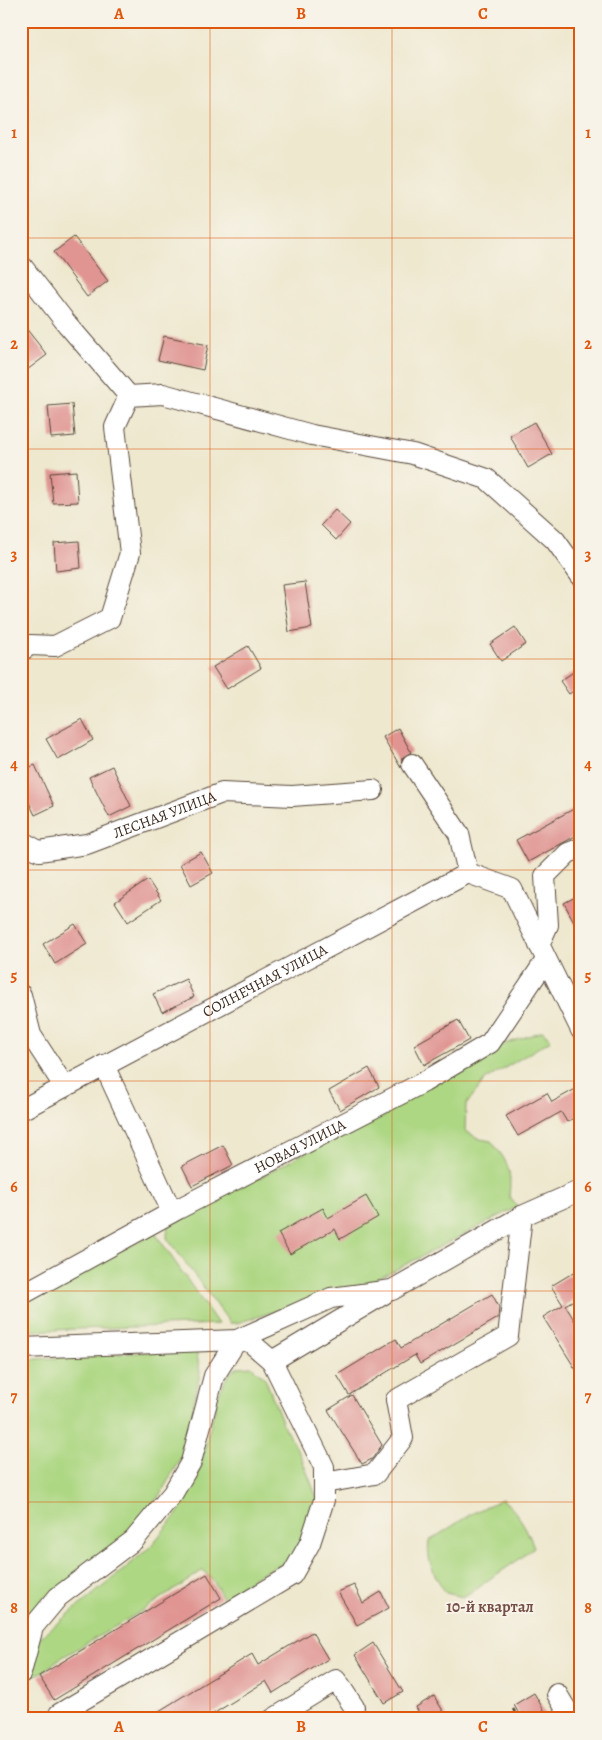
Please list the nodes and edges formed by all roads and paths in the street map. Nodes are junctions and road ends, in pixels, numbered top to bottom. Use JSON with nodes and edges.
{"nodes":[{"id":1,"x":21,"y":265,"type":"edge"},
{"id":2,"x":129,"y":396,"type":"junction"},
{"id":3,"x":581,"y":576,"type":"edge"},
{"id":4,"x":24,"y":643,"type":"edge"},
{"id":5,"x":412,"y":764,"type":"dead end"},
{"id":6,"x":373,"y":790,"type":"dead end"},
{"id":7,"x":21,"y":841,"type":"edge"},
{"id":8,"x":581,"y":848,"type":"edge"},
{"id":9,"x":468,"y":873,"type":"junction"},
{"id":10,"x":542,"y":952,"type":"junction"},
{"id":11,"x":21,"y":995,"type":"edge"},
{"id":12,"x":581,"y":1030,"type":"edge"},
{"id":13,"x":104,"y":1065,"type":"junction"},
{"id":14,"x":64,"y":1086,"type":"junction"},
{"id":15,"x":21,"y":1110,"type":"edge"},
{"id":16,"x":581,"y":1190,"type":"edge"},
{"id":17,"x":172,"y":1212,"type":"junction"},
{"id":18,"x":522,"y":1216,"type":"junction"},
{"id":19,"x":392,"y":1290,"type":"junction"},
{"id":20,"x":21,"y":1296,"type":"edge"},
{"id":21,"x":237,"y":1340,"type":"junction"},
{"id":22,"x":21,"y":1348,"type":"edge"},
{"id":23,"x":272,"y":1361,"type":"junction"},
{"id":24,"x":324,"y":1483,"type":"junction"},
{"id":25,"x":27,"y":1629,"type":"edge"},
{"id":26,"x":21,"y":1673,"type":"edge"},
{"id":27,"x":558,"y":1694,"type":"dead end"},
{"id":28,"x":354,"y":1707,"type":"dead end"},
{"id":29,"x":513,"y":1709,"type":"dead end"},
{"id":30,"x":61,"y":1719,"type":"edge"},
{"id":31,"x":273,"y":1719,"type":"edge"},
{"id":32,"x":519,"y":1719,"type":"edge"},
{"id":33,"x":572,"y":1719,"type":"edge"}],
"edges":[{"from":1,"to":2,"type":"street"},
{"from":2,"to":3,"type":"street"},
{"from":2,"to":4,"type":"street"},
{"from":5,"to":9,"type":"street"},
{"from":6,"to":7,"type":"street","name":"ЛЕСНАЯ УЛИЦА"},
{"from":8,"to":10,"type":"street","name":"НОВАЯ УЛИЦА"},
{"from":9,"to":10,"type":"street"},
{"from":9,"to":13,"type":"street","name":"СОЛНЕЧНАЯ УЛИЦА"},
{"from":10,"to":12,"type":"street"},
{"from":10,"to":17,"type":"street","name":"НОВАЯ УЛИЦА"},
{"from":11,"to":14,"type":"street"},
{"from":13,"to":14,"type":"street","name":"СОЛНЕЧНАЯ УЛИЦА"},
{"from":13,"to":17,"type":"street"},
{"from":14,"to":15,"type":"street","name":"СОЛНЕЧНАЯ УЛИЦА"},
{"from":16,"to":18,"type":"street"},
{"from":17,"to":20,"type":"street","name":"НОВАЯ УЛИЦА"},
{"from":18,"to":19,"type":"street"},
{"from":18,"to":24,"type":"street"},
{"from":19,"to":21,"type":"street"},
{"from":19,"to":23,"type":"street"},
{"from":21,"to":22,"type":"street"},
{"from":21,"to":23,"type":"street"},
{"from":21,"to":25,"type":"street"},
{"from":23,"to":24,"type":"street"},
{"from":24,"to":30,"type":"street"},
{"from":25,"to":26,"type":"street"},
{"from":27,"to":33,"type":"street"},
{"from":28,"to":31,"type":"street"},
{"from":29,"to":32,"type":"path"}]}
